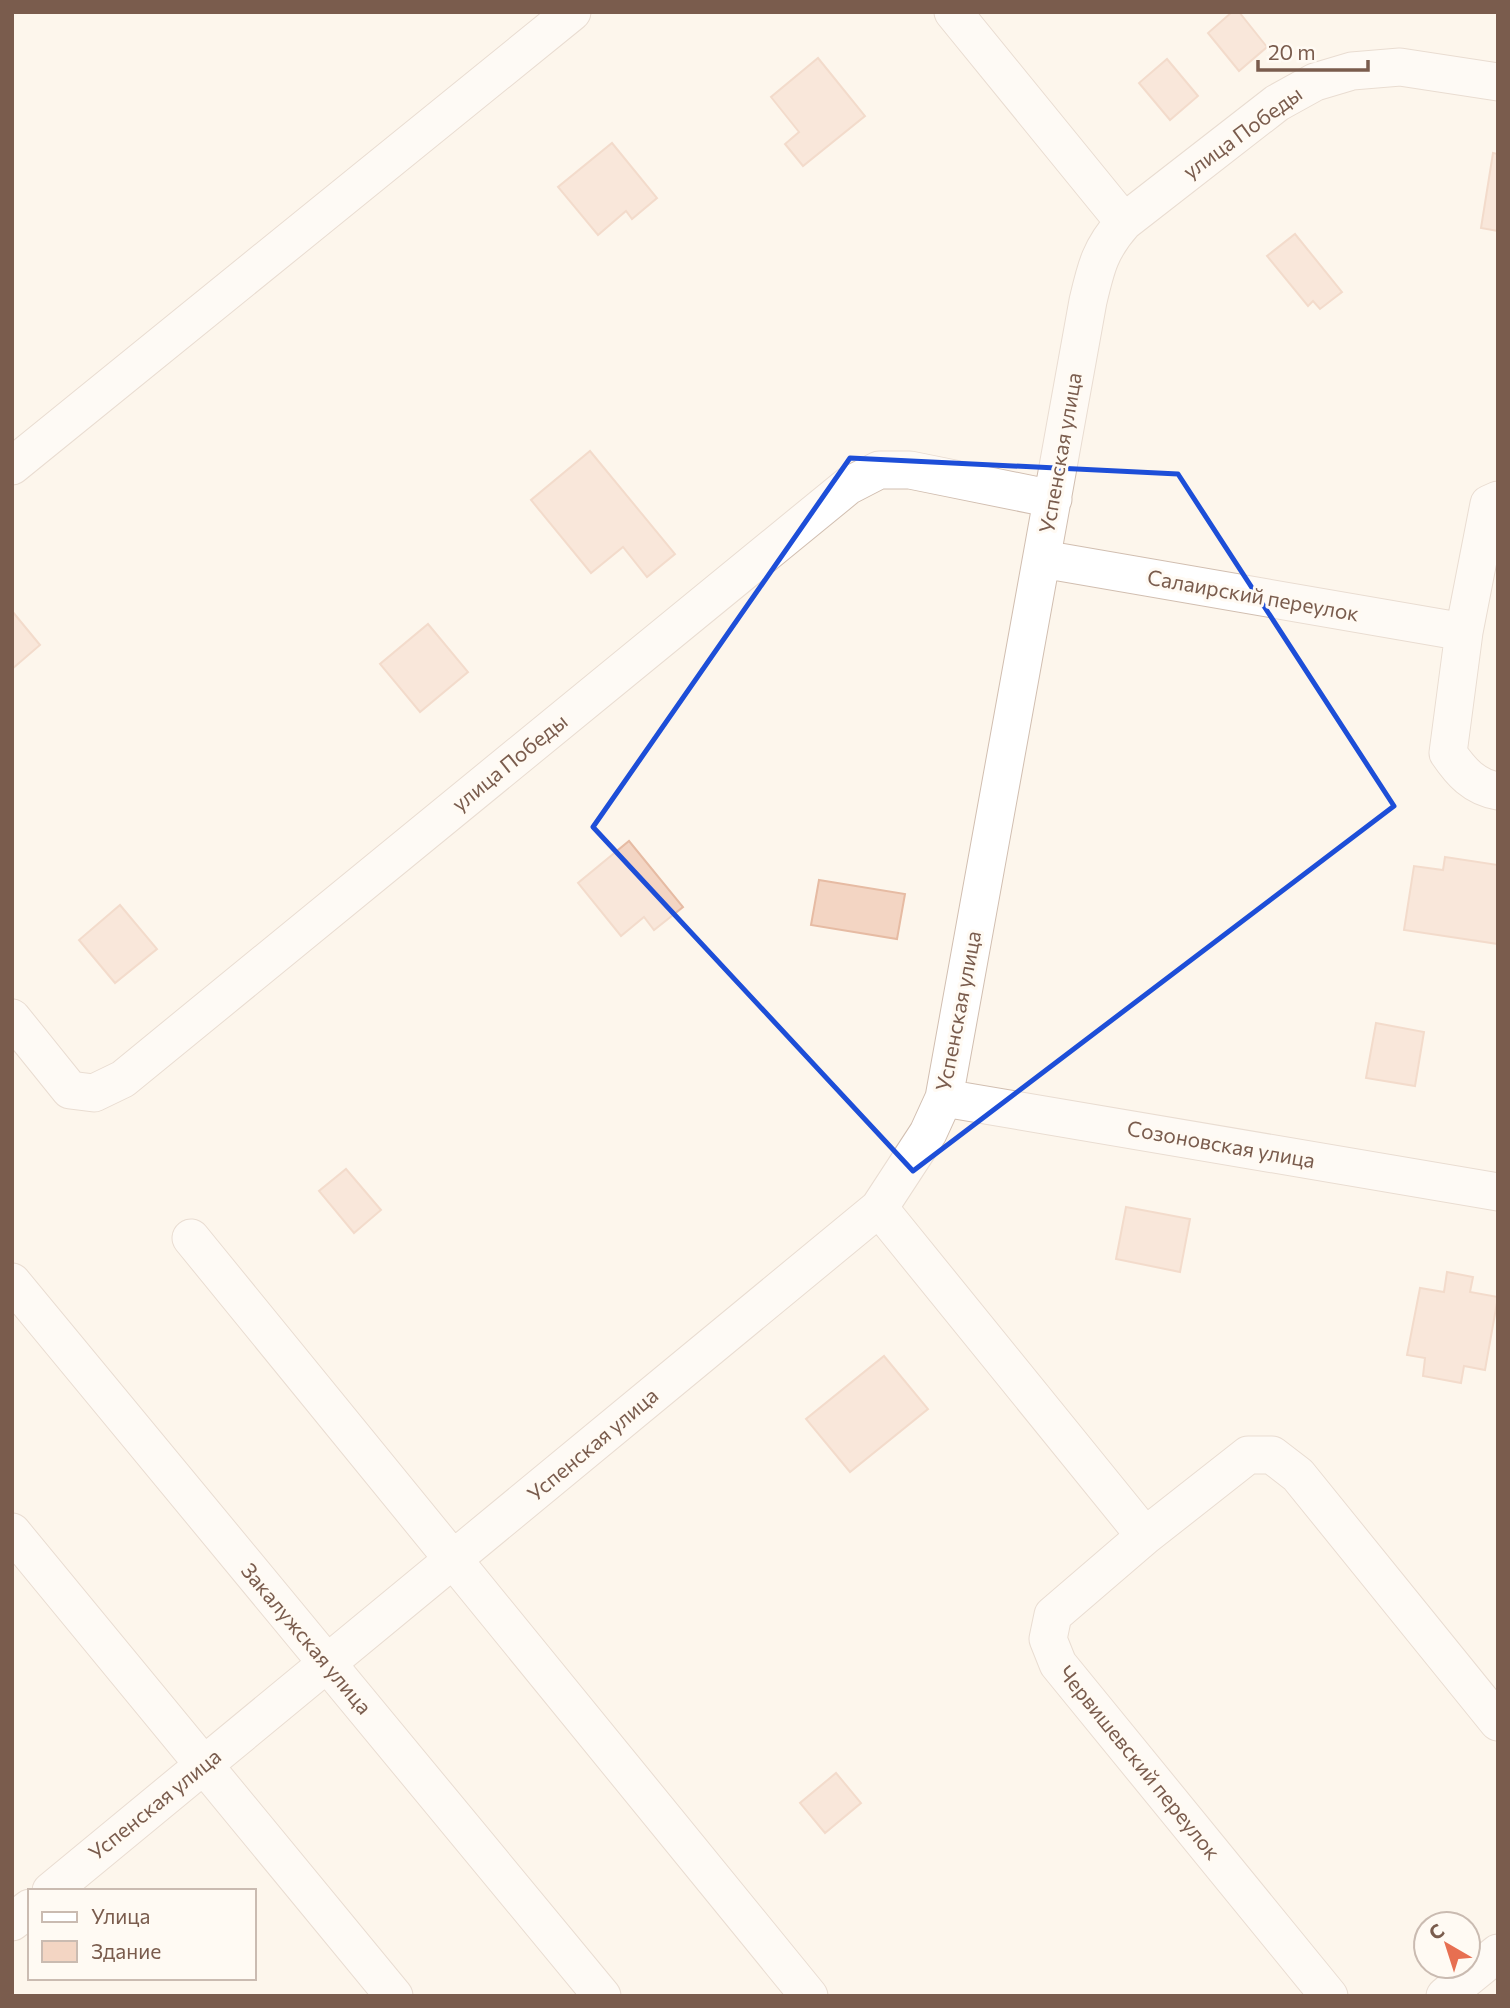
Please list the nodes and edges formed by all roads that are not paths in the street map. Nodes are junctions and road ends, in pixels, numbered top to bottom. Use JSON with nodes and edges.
{"nodes":[{"id":1,"x":572,"y":12,"type":"edge"},
{"id":2,"x":953,"y":12,"type":"edge"},
{"id":3,"x":1498,"y":82,"type":"edge"},
{"id":4,"x":1124,"y":222,"type":"junction"},
{"id":5,"x":12,"y":466,"type":"edge"},
{"id":6,"x":1053,"y":499,"type":"junction"},
{"id":7,"x":1498,"y":500,"type":"edge"},
{"id":8,"x":1042,"y":559,"type":"junction"},
{"id":9,"x":1464,"y":632,"type":"junction"},
{"id":10,"x":1498,"y":791,"type":"edge"},
{"id":11,"x":12,"y":1018,"type":"edge"},
{"id":12,"x":944,"y":1098,"type":"junction"},
{"id":13,"x":1498,"y":1192,"type":"edge"},
{"id":14,"x":879,"y":1208,"type":"junction"},
{"id":15,"x":191,"y":1238,"type":"dead end"},
{"id":16,"x":12,"y":1282,"type":"edge"},
{"id":17,"x":12,"y":1532,"type":"edge"},
{"id":18,"x":1145,"y":1536,"type":"junction"},
{"id":19,"x":453,"y":1560,"type":"junction"},
{"id":20,"x":326,"y":1664,"type":"junction"},
{"id":21,"x":1498,"y":1722,"type":"edge"},
{"id":22,"x":204,"y":1765,"type":"junction"},
{"id":23,"x":53,"y":1889,"type":"edge"},
{"id":24,"x":28,"y":1910,"type":"edge"},
{"id":25,"x":12,"y":1922,"type":"edge"},
{"id":26,"x":1496,"y":1957,"type":"edge"},
{"id":27,"x":394,"y":1996,"type":"edge"},
{"id":28,"x":602,"y":1996,"type":"edge"},
{"id":29,"x":809,"y":1996,"type":"edge"},
{"id":30,"x":1329,"y":1996,"type":"edge"},
{"id":31,"x":1445,"y":1996,"type":"edge"}],
"edges":[{"from":1,"to":5,"type":"street"},
{"from":2,"to":4,"type":"street"},
{"from":3,"to":4,"type":"street","name":"улица Победы"},
{"from":4,"to":6,"type":"street","name":"Успенская улица"},
{"from":6,"to":8,"type":"street","name":"Успенская улица"},
{"from":6,"to":11,"type":"street","name":"улица Победы"},
{"from":7,"to":9,"type":"street"},
{"from":8,"to":9,"type":"street","name":"Салаирский переулок"},
{"from":8,"to":12,"type":"street","name":"Успенская улица"},
{"from":9,"to":10,"type":"street"},
{"from":12,"to":13,"type":"street","name":"Созоновская улица"},
{"from":12,"to":14,"type":"street","name":"Успенская улица"},
{"from":14,"to":18,"type":"street"},
{"from":14,"to":19,"type":"street","name":"Успенская улица"},
{"from":15,"to":19,"type":"street"},
{"from":16,"to":20,"type":"street","name":"Закалужская улица"},
{"from":17,"to":22,"type":"street"},
{"from":18,"to":21,"type":"street","name":"Червишевский переулок"},
{"from":18,"to":30,"type":"street","name":"Червишевский переулок"},
{"from":19,"to":20,"type":"street","name":"Успенская улица"},
{"from":19,"to":29,"type":"street"},
{"from":20,"to":22,"type":"street","name":"Успенская улица"},
{"from":20,"to":28,"type":"street","name":"Закалужская улица"},
{"from":22,"to":23,"type":"street","name":"Успенская улица"},
{"from":22,"to":27,"type":"street"},
{"from":24,"to":25,"type":"street"},
{"from":26,"to":31,"type":"street"}]}
